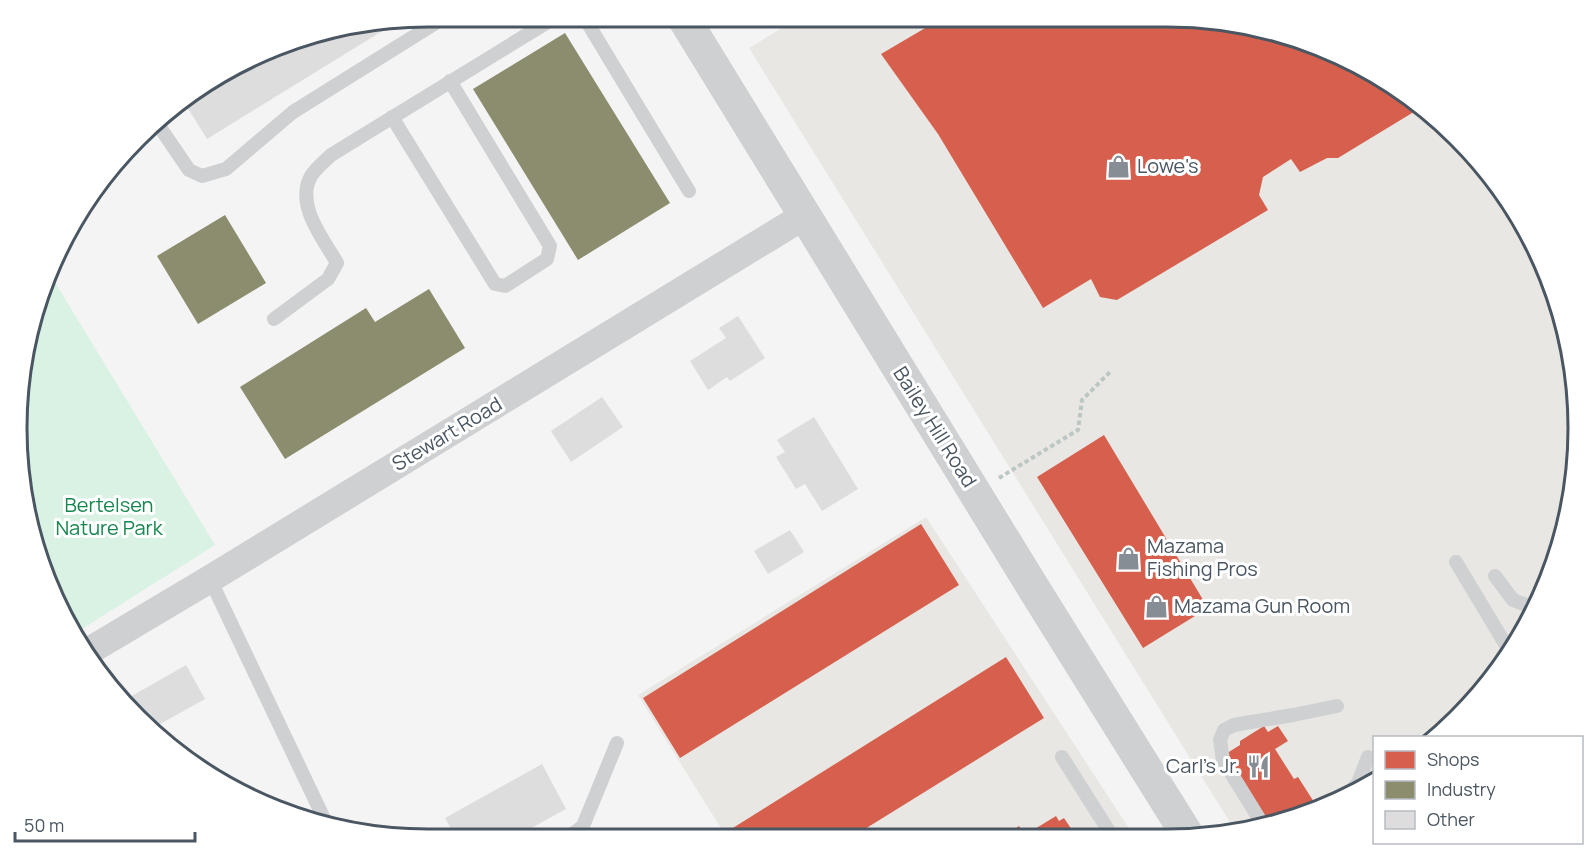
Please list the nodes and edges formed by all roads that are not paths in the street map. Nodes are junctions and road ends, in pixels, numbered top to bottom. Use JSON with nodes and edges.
{"nodes":[{"id":1,"x":428,"y":27,"type":"edge"},
{"id":2,"x":538,"y":27,"type":"edge"},
{"id":3,"x":590,"y":27,"type":"edge"},
{"id":4,"x":689,"y":27,"type":"edge"},
{"id":5,"x":450,"y":81,"type":"junction"},
{"id":6,"x":392,"y":117,"type":"junction"},
{"id":7,"x":161,"y":129,"type":"edge"},
{"id":8,"x":689,"y":190,"type":"dead end"},
{"id":9,"x":804,"y":216,"type":"junction"},
{"id":10,"x":273,"y":319,"type":"dead end"},
{"id":11,"x":1456,"y":562,"type":"dead end"},
{"id":12,"x":1495,"y":576,"type":"dead end"},
{"id":13,"x":210,"y":579,"type":"junction"},
{"id":14,"x":1527,"y":605,"type":"edge"},
{"id":15,"x":1505,"y":643,"type":"edge"},
{"id":16,"x":93,"y":648,"type":"edge"},
{"id":17,"x":1337,"y":706,"type":"dead end"},
{"id":18,"x":617,"y":743,"type":"dead end"},
{"id":19,"x":1062,"y":757,"type":"dead end"},
{"id":20,"x":1368,"y":757,"type":"dead end"},
{"id":21,"x":1359,"y":780,"type":"edge"},
{"id":22,"x":323,"y":815,"type":"edge"},
{"id":23,"x":1259,"y":818,"type":"edge"},
{"id":24,"x":1183,"y":828,"type":"edge"},
{"id":25,"x":579,"y":829,"type":"edge"},
{"id":26,"x":1108,"y":829,"type":"edge"}],
"edges":[{"from":1,"to":7,"type":"lane"},
{"from":2,"to":5,"type":"lane"},
{"from":3,"to":8,"type":"lane"},
{"from":4,"to":9,"type":"street","name":"Bailey Hill Road"},
{"from":5,"to":6,"type":"lane"},
{"from":5,"to":6,"type":"lane"},
{"from":6,"to":10,"type":"lane"},
{"from":9,"to":13,"type":"street","name":"Stewart Road"},
{"from":9,"to":24,"type":"street","name":"Bailey Hill Road"},
{"from":11,"to":15,"type":"lane"},
{"from":12,"to":14,"type":"lane"},
{"from":13,"to":16,"type":"street","name":"Stewart Road"},
{"from":13,"to":22,"type":"lane"},
{"from":17,"to":23,"type":"lane"},
{"from":18,"to":25,"type":"lane"},
{"from":19,"to":26,"type":"lane"},
{"from":20,"to":21,"type":"lane"}]}
